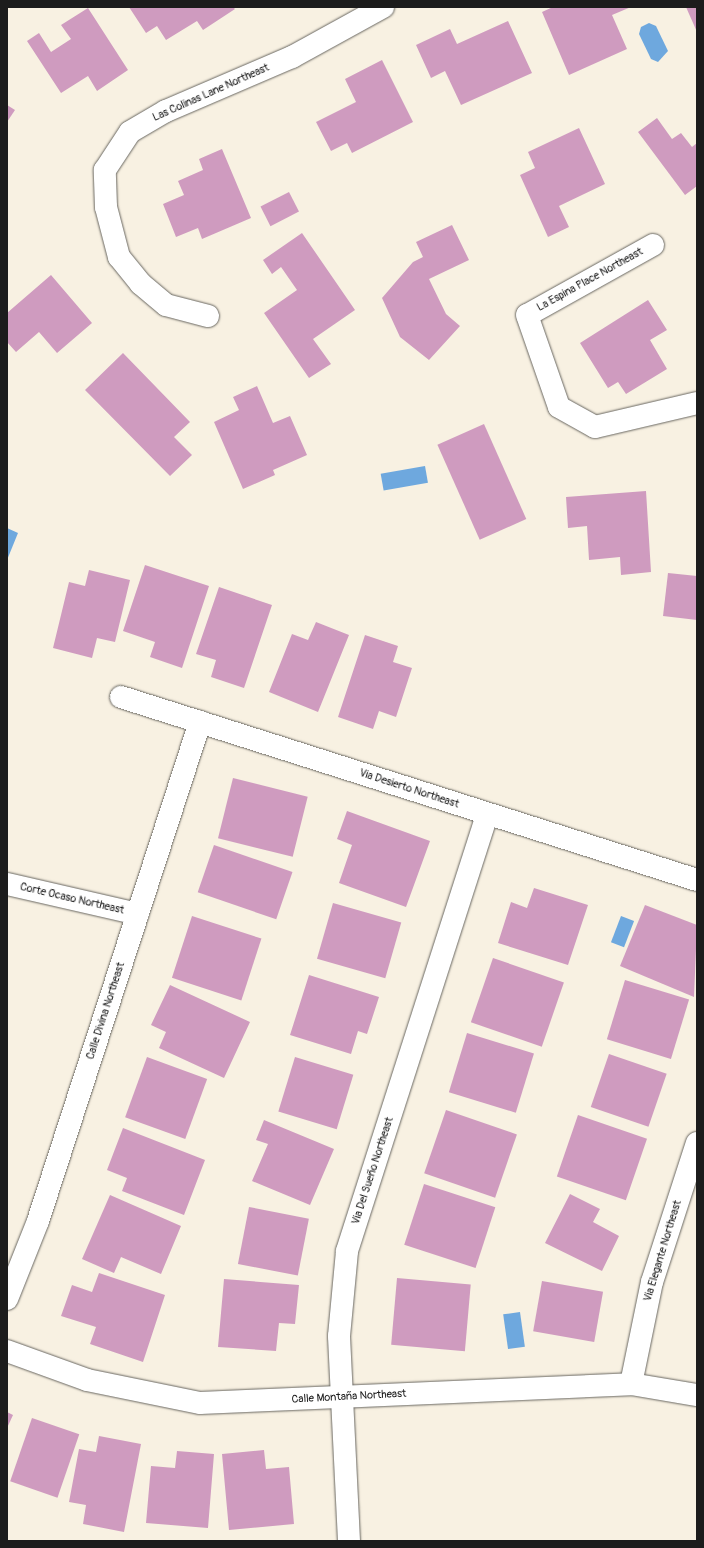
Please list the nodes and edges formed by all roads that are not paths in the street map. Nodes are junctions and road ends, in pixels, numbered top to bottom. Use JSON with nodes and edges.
{"nodes":[{"id":1,"x":382,"y":7,"type":"edge"},
{"id":2,"x":653,"y":245,"type":"dead end"},
{"id":3,"x":208,"y":316,"type":"dead end"},
{"id":4,"x":697,"y":403,"type":"edge"},
{"id":5,"x":122,"y":697,"type":"dead end"},
{"id":6,"x":200,"y":722,"type":"junction"},
{"id":7,"x":487,"y":814,"type":"junction"},
{"id":8,"x":697,"y":880,"type":"edge"},
{"id":9,"x":7,"y":884,"type":"edge"},
{"id":10,"x":138,"y":914,"type":"junction"},
{"id":11,"x":697,"y":1143,"type":"edge"},
{"id":12,"x":7,"y":1298,"type":"edge"},
{"id":13,"x":7,"y":1351,"type":"edge"},
{"id":14,"x":631,"y":1384,"type":"junction"},
{"id":15,"x":697,"y":1395,"type":"edge"},
{"id":16,"x":342,"y":1399,"type":"junction"},
{"id":17,"x":349,"y":1541,"type":"edge"}],
"edges":[{"from":1,"to":3,"type":"street","name":"Las Colinas Lane Northeast"},
{"from":2,"to":4,"type":"street","name":"La Espina Place Northeast"},
{"from":5,"to":6,"type":"street","name":"Via Desierto Northeast"},
{"from":6,"to":7,"type":"street","name":"Via Desierto Northeast"},
{"from":6,"to":10,"type":"street","name":"Calle Divina Northeast"},
{"from":7,"to":8,"type":"street","name":"Via Desierto Northeast"},
{"from":7,"to":16,"type":"street","name":"Via Del Sueño Northeast"},
{"from":9,"to":10,"type":"street","name":"Corte Ocaso Northeast"},
{"from":10,"to":12,"type":"street","name":"Calle Divina Northeast"},
{"from":11,"to":14,"type":"street","name":"Via Elegante Northeast"},
{"from":13,"to":16,"type":"street","name":"Calle Montaña Northeast"},
{"from":14,"to":15,"type":"street","name":"Calle Montaña Northeast"},
{"from":14,"to":16,"type":"street","name":"Calle Montaña Northeast"},
{"from":16,"to":17,"type":"street","name":"Via Del Sueño Northeast"}]}
